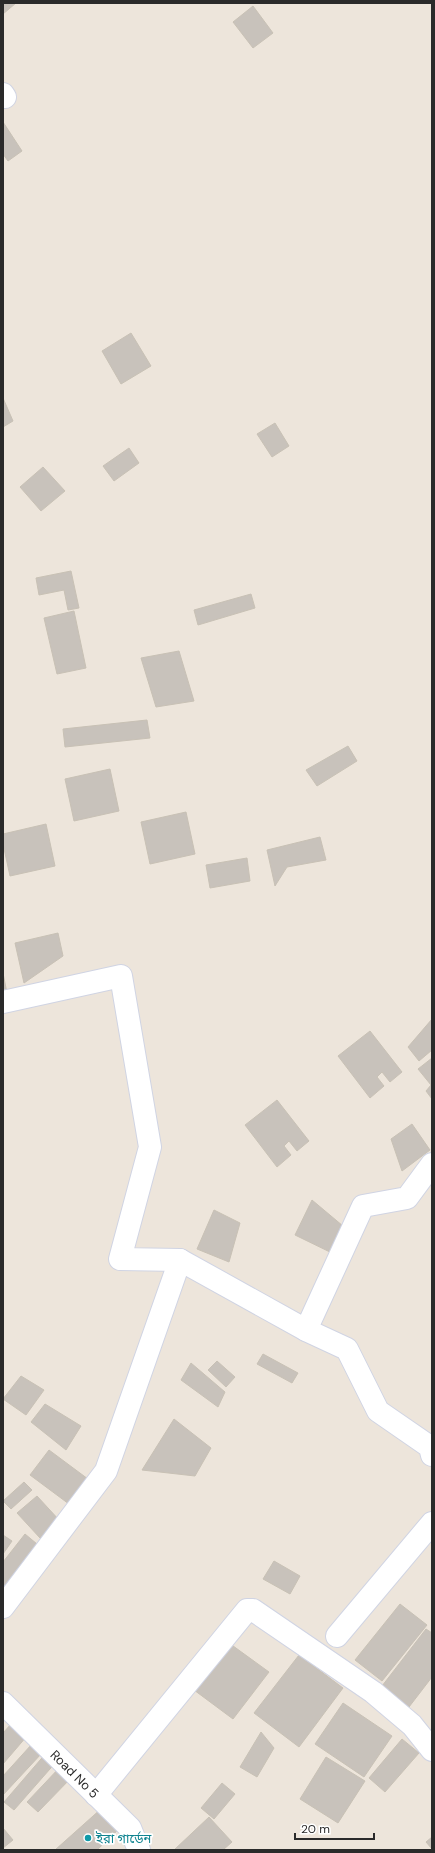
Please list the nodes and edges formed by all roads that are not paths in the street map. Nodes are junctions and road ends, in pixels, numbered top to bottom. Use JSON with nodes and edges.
{"nodes":[{"id":1,"x":3,"y":1002,"type":"edge"},
{"id":2,"x":432,"y":1164,"type":"edge"},
{"id":3,"x":180,"y":1260,"type":"junction"},
{"id":4,"x":306,"y":1330,"type":"junction"},
{"id":5,"x":432,"y":1455,"type":"edge"},
{"id":6,"x":432,"y":1523,"type":"edge"},
{"id":7,"x":3,"y":1607,"type":"edge"},
{"id":8,"x":337,"y":1636,"type":"dead end"},
{"id":9,"x":3,"y":1703,"type":"edge"},
{"id":10,"x":432,"y":1750,"type":"edge"},
{"id":11,"x":96,"y":1795,"type":"junction"},
{"id":12,"x":139,"y":1850,"type":"edge"}],
"edges":[{"from":1,"to":3,"type":"street"},
{"from":2,"to":4,"type":"street"},
{"from":3,"to":4,"type":"street"},
{"from":3,"to":7,"type":"street"},
{"from":4,"to":5,"type":"street"},
{"from":6,"to":8,"type":"street"},
{"from":9,"to":11,"type":"street","name":"Road No 5"},
{"from":10,"to":11,"type":"street"},
{"from":11,"to":12,"type":"street","name":"Road No 5"}]}
